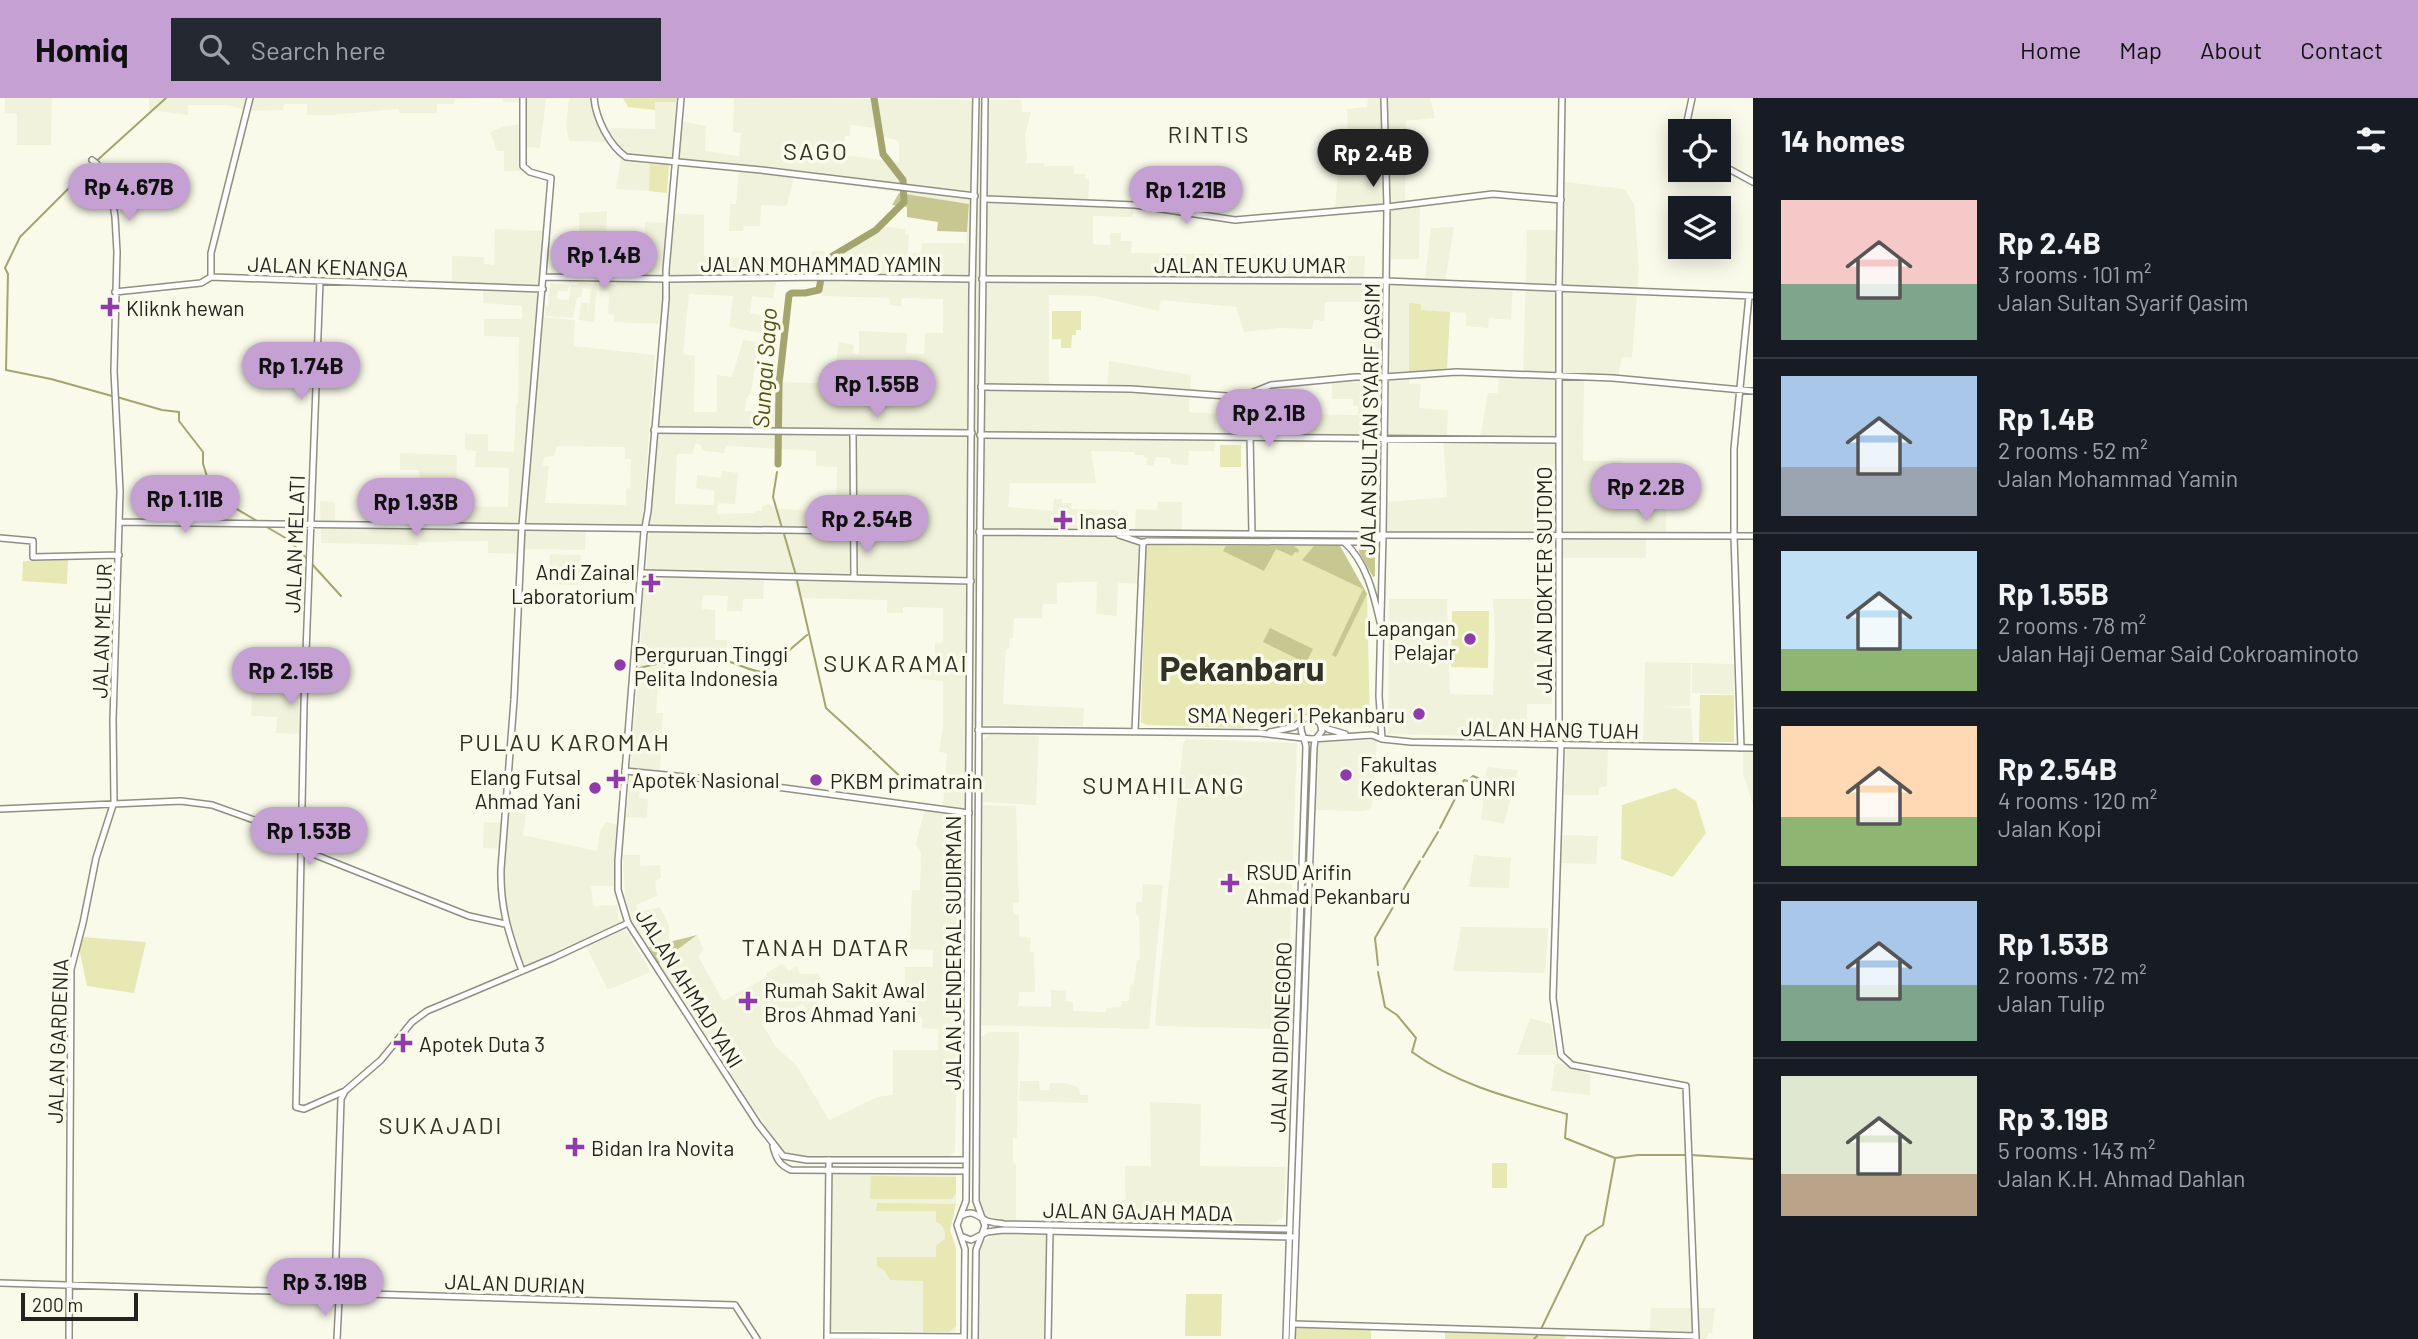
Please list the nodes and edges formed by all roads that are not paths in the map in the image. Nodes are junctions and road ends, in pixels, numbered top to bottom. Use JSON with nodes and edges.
{"nodes":[{"id":1,"x":250,"y":98,"type":"edge"},
{"id":2,"x":523,"y":98,"type":"edge"},
{"id":3,"x":594,"y":98,"type":"edge"},
{"id":4,"x":681,"y":98,"type":"edge"},
{"id":5,"x":976,"y":98,"type":"edge"},
{"id":6,"x":985,"y":98,"type":"edge"},
{"id":7,"x":1384,"y":98,"type":"edge"},
{"id":8,"x":1562,"y":98,"type":"edge"},
{"id":9,"x":1692,"y":98,"type":"edge"},
{"id":10,"x":1688,"y":119,"type":"edge"},
{"id":11,"x":95,"y":162,"type":"dead end"},
{"id":12,"x":677,"y":163,"type":"junction"},
{"id":13,"x":1731,"y":170,"type":"edge"},
{"id":14,"x":1753,"y":182,"type":"edge"},
{"id":15,"x":975,"y":196,"type":"junction"},
{"id":16,"x":985,"y":199,"type":"junction"},
{"id":17,"x":1561,"y":200,"type":"junction"},
{"id":18,"x":1387,"y":207,"type":"junction"},
{"id":19,"x":972,"y":276,"type":"junction"},
{"id":20,"x":983,"y":276,"type":"junction"},
{"id":21,"x":211,"y":277,"type":"junction"},
{"id":22,"x":543,"y":277,"type":"junction"},
{"id":23,"x":666,"y":278,"type":"junction"},
{"id":24,"x":320,"y":281,"type":"junction"},
{"id":25,"x":1386,"y":281,"type":"junction"},
{"id":26,"x":1559,"y":288,"type":"junction"},
{"id":27,"x":542,"y":289,"type":"junction"},
{"id":28,"x":982,"y":291,"type":"junction"},
{"id":29,"x":115,"y":292,"type":"junction"},
{"id":30,"x":972,"y":292,"type":"junction"},
{"id":31,"x":1751,"y":296,"type":"edge"},
{"id":32,"x":1559,"y":376,"type":"junction"},
{"id":33,"x":1384,"y":377,"type":"junction"},
{"id":34,"x":981,"y":387,"type":"junction"},
{"id":35,"x":1738,"y":390,"type":"junction"},
{"id":36,"x":1753,"y":391,"type":"edge"},
{"id":37,"x":654,"y":430,"type":"junction"},
{"id":38,"x":853,"y":433,"type":"junction"},
{"id":39,"x":972,"y":433,"type":"junction"},
{"id":40,"x":981,"y":435,"type":"junction"},
{"id":41,"x":1250,"y":436,"type":"junction"},
{"id":42,"x":1384,"y":438,"type":"junction"},
{"id":43,"x":1559,"y":440,"type":"junction"},
{"id":44,"x":119,"y":522,"type":"junction"},
{"id":45,"x":311,"y":523,"type":"junction"},
{"id":46,"x":522,"y":526,"type":"junction"},
{"id":47,"x":645,"y":528,"type":"junction"},
{"id":48,"x":854,"y":531,"type":"junction"},
{"id":49,"x":979,"y":532,"type":"junction"},
{"id":50,"x":1113,"y":533,"type":"junction"},
{"id":51,"x":1143,"y":533,"type":"junction"},
{"id":52,"x":1252,"y":534,"type":"junction"},
{"id":53,"x":1383,"y":535,"type":"junction"},
{"id":54,"x":1559,"y":536,"type":"junction"},
{"id":55,"x":1734,"y":536,"type":"junction"},
{"id":56,"x":1753,"y":536,"type":"edge"},
{"id":57,"x":0,"y":538,"type":"edge"},
{"id":58,"x":1264,"y":541,"type":"junction"},
{"id":59,"x":1345,"y":542,"type":"junction"},
{"id":60,"x":1143,"y":543,"type":"junction"},
{"id":61,"x":118,"y":555,"type":"junction"},
{"id":62,"x":641,"y":573,"type":"junction"},
{"id":63,"x":854,"y":578,"type":"junction"},
{"id":64,"x":971,"y":581,"type":"junction"},
{"id":65,"x":1380,"y":622,"type":"junction"},
{"id":66,"x":1320,"y":722,"type":"junction"},
{"id":67,"x":1301,"y":723,"type":"junction"},
{"id":68,"x":978,"y":730,"type":"junction"},
{"id":69,"x":1135,"y":731,"type":"junction"},
{"id":70,"x":1261,"y":733,"type":"junction"},
{"id":71,"x":1348,"y":735,"type":"junction"},
{"id":72,"x":1304,"y":736,"type":"junction"},
{"id":73,"x":1317,"y":738,"type":"junction"},
{"id":74,"x":1382,"y":739,"type":"junction"},
{"id":75,"x":1561,"y":745,"type":"junction"},
{"id":76,"x":1741,"y":748,"type":"junction"},
{"id":77,"x":1753,"y":748,"type":"edge"},
{"id":78,"x":625,"y":771,"type":"junction"},
{"id":79,"x":114,"y":802,"type":"junction"},
{"id":80,"x":0,"y":809,"type":"edge"},
{"id":81,"x":969,"y":813,"type":"junction"},
{"id":82,"x":303,"y":850,"type":"junction"},
{"id":83,"x":968,"y":872,"type":"junction"},
{"id":84,"x":978,"y":872,"type":"junction"},
{"id":85,"x":628,"y":923,"type":"junction"},
{"id":86,"x":506,"y":924,"type":"junction"},
{"id":87,"x":522,"y":971,"type":"junction"},
{"id":88,"x":967,"y":1090,"type":"junction"},
{"id":89,"x":977,"y":1090,"type":"junction"},
{"id":90,"x":345,"y":1091,"type":"junction"},
{"id":91,"x":771,"y":1142,"type":"junction"},
{"id":92,"x":829,"y":1160,"type":"junction"},
{"id":93,"x":953,"y":1160,"type":"junction"},
{"id":94,"x":966,"y":1160,"type":"junction"},
{"id":95,"x":829,"y":1171,"type":"junction"},
{"id":96,"x":952,"y":1171,"type":"junction"},
{"id":97,"x":966,"y":1171,"type":"junction"},
{"id":98,"x":981,"y":1217,"type":"junction"},
{"id":99,"x":959,"y":1219,"type":"junction"},
{"id":100,"x":1072,"y":1229,"type":"junction"},
{"id":101,"x":1293,"y":1229,"type":"junction"},
{"id":102,"x":1122,"y":1230,"type":"junction"},
{"id":103,"x":1050,"y":1231,"type":"junction"},
{"id":104,"x":960,"y":1235,"type":"junction"},
{"id":105,"x":982,"y":1235,"type":"junction"},
{"id":106,"x":1293,"y":1237,"type":"junction"},
{"id":107,"x":0,"y":1283,"type":"edge"},
{"id":108,"x":70,"y":1285,"type":"junction"},
{"id":109,"x":337,"y":1293,"type":"junction"},
{"id":110,"x":1293,"y":1324,"type":"junction"},
{"id":111,"x":827,"y":1337,"type":"edge"},
{"id":112,"x":853,"y":1337,"type":"edge"},
{"id":113,"x":1696,"y":1337,"type":"edge"},
{"id":114,"x":964,"y":1338,"type":"edge"},
{"id":115,"x":69,"y":1339,"type":"edge"},
{"id":116,"x":337,"y":1339,"type":"edge"},
{"id":117,"x":757,"y":1339,"type":"edge"},
{"id":118,"x":975,"y":1339,"type":"edge"},
{"id":119,"x":1048,"y":1339,"type":"edge"},
{"id":120,"x":1286,"y":1339,"type":"edge"},
{"id":121,"x":1292,"y":1339,"type":"edge"}],
"edges":[{"from":1,"to":21,"type":"main road"},
{"from":2,"to":22,"type":"main road"},
{"from":3,"to":12,"type":"main road"},
{"from":4,"to":12,"type":"main road","name":"JALAN AHMAD YANI"},
{"from":5,"to":15,"type":"main road","name":"JALAN JENDERAL SUDIRMAN"},
{"from":6,"to":16,"type":"main road","name":"JALAN JENDERAL SUDIRMAN"},
{"from":7,"to":18,"type":"main road","name":"JALAN SULTAN SYARIF QASIM"},
{"from":8,"to":17,"type":"main road","name":"JALAN DOKTER SUTOMO"},
{"from":9,"to":10,"type":"main road"},
{"from":11,"to":29,"type":"main road","name":"JALAN MELUR"},
{"from":12,"to":15,"type":"main road"},
{"from":12,"to":23,"type":"main road","name":"JALAN AHMAD YANI"},
{"from":13,"to":14,"type":"main road"},
{"from":15,"to":19,"type":"main road","name":"JALAN JENDERAL SUDIRMAN"},
{"from":16,"to":18,"type":"main road"},
{"from":16,"to":20,"type":"main road","name":"JALAN JENDERAL SUDIRMAN"},
{"from":17,"to":18,"type":"main road"},
{"from":17,"to":26,"type":"main road","name":"JALAN DOKTER SUTOMO"},
{"from":18,"to":25,"type":"main road","name":"JALAN SULTAN SYARIF QASIM"},
{"from":19,"to":20,"type":"main road","name":"JALAN TEUKU UMAR"},
{"from":19,"to":23,"type":"main road","name":"JALAN MOHAMMAD YAMIN"},
{"from":19,"to":30,"type":"main road","name":"JALAN JENDERAL SUDIRMAN"},
{"from":20,"to":25,"type":"main road","name":"JALAN TEUKU UMAR"},
{"from":20,"to":28,"type":"main road","name":"JALAN JENDERAL SUDIRMAN"},
{"from":21,"to":24,"type":"main road","name":"JALAN KENANGA"},
{"from":21,"to":29,"type":"main road","name":"JALAN KENANGA"},
{"from":22,"to":23,"type":"main road","name":"JALAN MOHAMMAD YAMIN"},
{"from":22,"to":27,"type":"main road"},
{"from":23,"to":37,"type":"main road","name":"JALAN AHMAD YANI"},
{"from":24,"to":27,"type":"main road","name":"JALAN KENANGA"},
{"from":24,"to":45,"type":"main road","name":"JALAN MELATI"},
{"from":25,"to":26,"type":"main road","name":"JALAN TEUKU UMAR"},
{"from":25,"to":33,"type":"main road","name":"JALAN SULTAN SYARIF QASIM"},
{"from":26,"to":31,"type":"main road","name":"JALAN TEUKU UMAR"},
{"from":26,"to":32,"type":"main road","name":"JALAN DOKTER SUTOMO"},
{"from":27,"to":46,"type":"main road"},
{"from":28,"to":30,"type":"main road"},
{"from":28,"to":34,"type":"main road","name":"JALAN JENDERAL SUDIRMAN"},
{"from":29,"to":44,"type":"main road","name":"JALAN MELUR"},
{"from":30,"to":39,"type":"main road","name":"JALAN JENDERAL SUDIRMAN"},
{"from":31,"to":35,"type":"main road"},
{"from":32,"to":33,"type":"main road"},
{"from":32,"to":35,"type":"main road"},
{"from":32,"to":43,"type":"main road","name":"JALAN DOKTER SUTOMO"},
{"from":33,"to":34,"type":"main road"},
{"from":33,"to":42,"type":"main road","name":"JALAN SULTAN SYARIF QASIM"},
{"from":34,"to":40,"type":"main road","name":"JALAN JENDERAL SUDIRMAN"},
{"from":35,"to":36,"type":"main road"},
{"from":35,"to":55,"type":"main road"},
{"from":37,"to":38,"type":"main road"},
{"from":37,"to":47,"type":"main road","name":"JALAN AHMAD YANI"},
{"from":38,"to":39,"type":"main road"},
{"from":38,"to":48,"type":"main road"},
{"from":39,"to":64,"type":"main road","name":"JALAN JENDERAL SUDIRMAN"},
{"from":40,"to":41,"type":"main road"},
{"from":40,"to":49,"type":"main road","name":"JALAN JENDERAL SUDIRMAN"},
{"from":41,"to":42,"type":"main road"},
{"from":41,"to":52,"type":"main road"},
{"from":42,"to":43,"type":"main road"},
{"from":42,"to":53,"type":"main road","name":"JALAN SULTAN SYARIF QASIM"},
{"from":43,"to":54,"type":"main road","name":"JALAN DOKTER SUTOMO"},
{"from":44,"to":45,"type":"main road"},
{"from":44,"to":61,"type":"main road","name":"JALAN MELUR"},
{"from":45,"to":46,"type":"main road"},
{"from":45,"to":82,"type":"main road","name":"JALAN MELATI"},
{"from":46,"to":47,"type":"main road"},
{"from":46,"to":86,"type":"main road"},
{"from":47,"to":48,"type":"main road"},
{"from":47,"to":62,"type":"main road","name":"JALAN AHMAD YANI"},
{"from":48,"to":63,"type":"main road"},
{"from":49,"to":50,"type":"main road"},
{"from":49,"to":68,"type":"main road","name":"JALAN JENDERAL SUDIRMAN"},
{"from":50,"to":51,"type":"main road"},
{"from":50,"to":60,"type":"main road"},
{"from":51,"to":52,"type":"main road"},
{"from":51,"to":60,"type":"main road"},
{"from":52,"to":53,"type":"main road"},
{"from":52,"to":58,"type":"main road"},
{"from":53,"to":54,"type":"main road"},
{"from":53,"to":59,"type":"main road"},
{"from":53,"to":65,"type":"main road","name":"JALAN SULTAN SYARIF QASIM"},
{"from":54,"to":55,"type":"main road"},
{"from":54,"to":75,"type":"main road","name":"JALAN DOKTER SUTOMO"},
{"from":55,"to":56,"type":"main road"},
{"from":55,"to":76,"type":"main road"},
{"from":57,"to":61,"type":"main road"},
{"from":58,"to":59,"type":"main road"},
{"from":58,"to":60,"type":"main road"},
{"from":59,"to":65,"type":"main road"},
{"from":60,"to":69,"type":"main road"},
{"from":61,"to":79,"type":"main road","name":"JALAN MELUR"},
{"from":62,"to":63,"type":"main road"},
{"from":62,"to":78,"type":"main road","name":"JALAN AHMAD YANI"},
{"from":63,"to":64,"type":"main road"},
{"from":64,"to":81,"type":"main road","name":"JALAN JENDERAL SUDIRMAN"},
{"from":65,"to":74,"type":"main road","name":"JALAN SULTAN SYARIF QASIM"},
{"from":66,"to":67,"type":"main road"},
{"from":66,"to":71,"type":"main road","name":"JALAN HANG TUAH"},
{"from":66,"to":73,"type":"main road"},
{"from":67,"to":70,"type":"main road"},
{"from":67,"to":72,"type":"main road"},
{"from":68,"to":69,"type":"main road"},
{"from":68,"to":84,"type":"main road","name":"JALAN JENDERAL SUDIRMAN"},
{"from":69,"to":70,"type":"main road"},
{"from":70,"to":72,"type":"main road"},
{"from":71,"to":73,"type":"main road","name":"JALAN HANG TUAH"},
{"from":71,"to":74,"type":"main road","name":"JALAN HANG TUAH"},
{"from":72,"to":73,"type":"main road"},
{"from":72,"to":101,"type":"main road","name":"JALAN DIPONEGORO"},
{"from":73,"to":101,"type":"main road","name":"JALAN DIPONEGORO"},
{"from":74,"to":75,"type":"main road","name":"JALAN HANG TUAH"},
{"from":75,"to":76,"type":"main road","name":"JALAN HANG TUAH"},
{"from":75,"to":113,"type":"main road","name":"JALAN DOKTER SUTOMO"},
{"from":76,"to":77,"type":"main road","name":"JALAN HANG TUAH"},
{"from":78,"to":81,"type":"main road"},
{"from":78,"to":85,"type":"main road","name":"JALAN AHMAD YANI"},
{"from":79,"to":80,"type":"main road"},
{"from":79,"to":82,"type":"main road"},
{"from":79,"to":108,"type":"main road","name":"JALAN GARDENIA"},
{"from":81,"to":83,"type":"main road","name":"JALAN JENDERAL SUDIRMAN"},
{"from":82,"to":86,"type":"main road"},
{"from":82,"to":90,"type":"main road","name":"JALAN MELATI"},
{"from":83,"to":84,"type":"main road"},
{"from":83,"to":88,"type":"main road","name":"JALAN JENDERAL SUDIRMAN"},
{"from":84,"to":89,"type":"main road","name":"JALAN JENDERAL SUDIRMAN"},
{"from":85,"to":87,"type":"main road"},
{"from":85,"to":91,"type":"main road","name":"JALAN AHMAD YANI"},
{"from":86,"to":87,"type":"main road"},
{"from":87,"to":90,"type":"main road"},
{"from":88,"to":89,"type":"main road"},
{"from":88,"to":94,"type":"main road","name":"JALAN JENDERAL SUDIRMAN"},
{"from":89,"to":98,"type":"main road","name":"JALAN JENDERAL SUDIRMAN"},
{"from":90,"to":109,"type":"main road"},
{"from":91,"to":92,"type":"main road"},
{"from":91,"to":95,"type":"main road","name":"JALAN AHMAD YANI"},
{"from":92,"to":93,"type":"main road"},
{"from":92,"to":95,"type":"main road"},
{"from":93,"to":94,"type":"main road"},
{"from":93,"to":96,"type":"main road"},
{"from":94,"to":97,"type":"main road","name":"JALAN JENDERAL SUDIRMAN"},
{"from":95,"to":96,"type":"main road"},
{"from":95,"to":111,"type":"main road"},
{"from":96,"to":97,"type":"main road"},
{"from":97,"to":99,"type":"main road","name":"JALAN JENDERAL SUDIRMAN"},
{"from":98,"to":99,"type":"main road"},
{"from":98,"to":100,"type":"main road","name":"JALAN GAJAH MADA"},
{"from":98,"to":105,"type":"main road"},
{"from":99,"to":104,"type":"main road"},
{"from":100,"to":102,"type":"main road","name":"JALAN GAJAH MADA"},
{"from":100,"to":103,"type":"main road","name":"JALAN GAJAH MADA"},
{"from":101,"to":102,"type":"main road","name":"JALAN GAJAH MADA"},
{"from":101,"to":106,"type":"main road","name":"JALAN DIPONEGORO"},
{"from":102,"to":106,"type":"main road","name":"JALAN GAJAH MADA"},
{"from":103,"to":105,"type":"main road","name":"JALAN GAJAH MADA"},
{"from":103,"to":119,"type":"main road"},
{"from":104,"to":105,"type":"main road"},
{"from":104,"to":114,"type":"main road"},
{"from":105,"to":118,"type":"main road"},
{"from":106,"to":110,"type":"main road","name":"JALAN DIPONEGORO"},
{"from":106,"to":120,"type":"main road","name":"JALAN DIPONEGORO"},
{"from":107,"to":108,"type":"main road","name":"JALAN DURIAN"},
{"from":108,"to":109,"type":"main road","name":"JALAN DURIAN"},
{"from":108,"to":115,"type":"main road","name":"JALAN GARDENIA"},
{"from":109,"to":116,"type":"main road"},
{"from":109,"to":117,"type":"main road","name":"JALAN DURIAN"},
{"from":110,"to":113,"type":"main road"},
{"from":110,"to":121,"type":"main road","name":"JALAN DIPONEGORO"},
{"from":111,"to":112,"type":"main road"},
{"from":112,"to":114,"type":"main road"}]}
